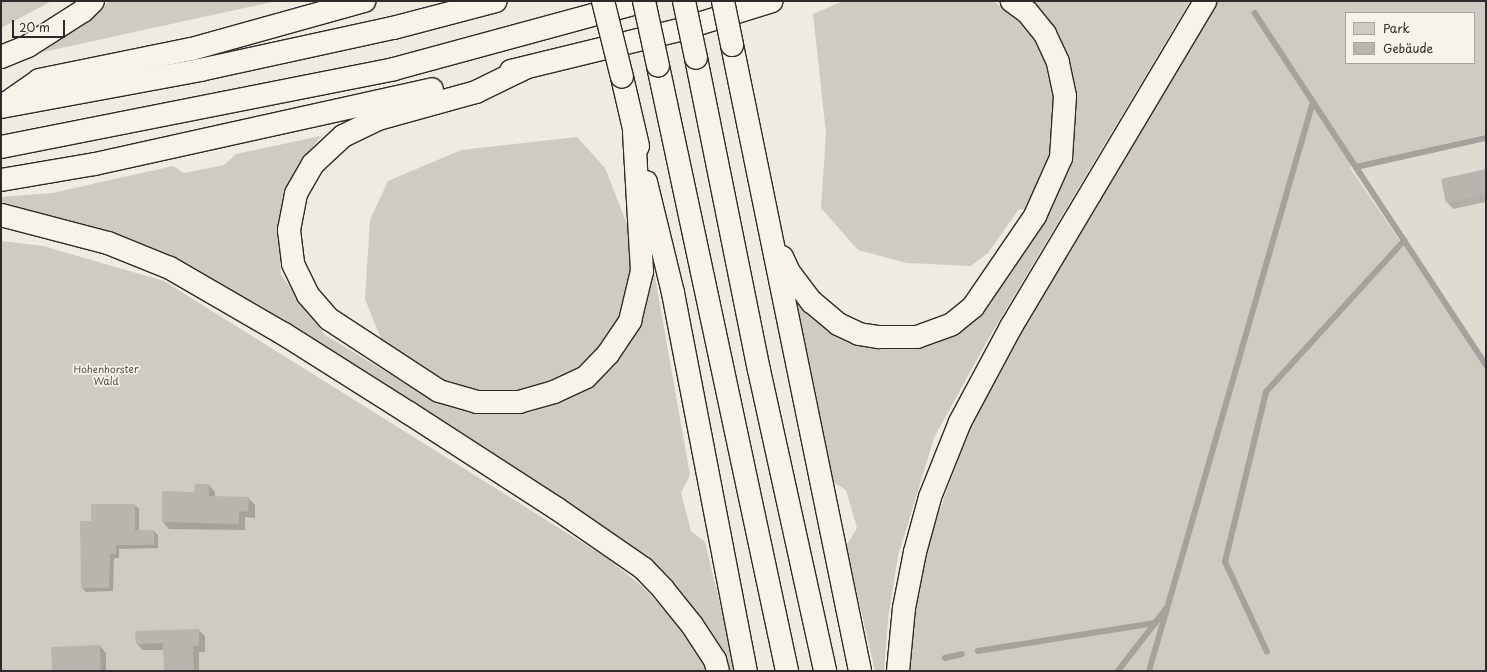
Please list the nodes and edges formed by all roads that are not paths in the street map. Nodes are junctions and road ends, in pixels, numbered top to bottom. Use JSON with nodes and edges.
{"nodes":[{"id":1,"x":93,"y":1,"type":"edge"},
{"id":2,"x":364,"y":1,"type":"edge"},
{"id":3,"x":496,"y":1,"type":"edge"},
{"id":4,"x":603,"y":1,"type":"edge"},
{"id":5,"x":644,"y":1,"type":"edge"},
{"id":6,"x":684,"y":1,"type":"edge"},
{"id":7,"x":722,"y":1,"type":"edge"},
{"id":8,"x":772,"y":1,"type":"edge"},
{"id":9,"x":1012,"y":1,"type":"edge"},
{"id":10,"x":1205,"y":1,"type":"edge"},
{"id":11,"x":1,"y":57,"type":"edge"},
{"id":12,"x":525,"y":68,"type":"junction"},
{"id":13,"x":2,"y":106,"type":"edge"},
{"id":14,"x":634,"y":133,"type":"junction"},
{"id":15,"x":1,"y":147,"type":"edge"},
{"id":16,"x":1,"y":180,"type":"edge"},
{"id":17,"x":1,"y":215,"type":"edge"},
{"id":18,"x":772,"y":235,"type":"junction"},
{"id":19,"x":718,"y":671,"type":"edge"},
{"id":20,"x":746,"y":671,"type":"edge"},
{"id":21,"x":787,"y":671,"type":"edge"},
{"id":22,"x":824,"y":671,"type":"edge"},
{"id":23,"x":860,"y":671,"type":"edge"},
{"id":24,"x":898,"y":671,"type":"edge"}],
"edges":[{"from":1,"to":11,"type":"highway"},
{"from":2,"to":13,"type":"highway"},
{"from":3,"to":13,"type":"highway"},
{"from":4,"to":14,"type":"highway","bridge":true},
{"from":5,"to":15,"type":"highway"},
{"from":5,"to":21,"type":"highway","bridge":true},
{"from":6,"to":22,"type":"highway","bridge":true},
{"from":7,"to":18,"type":"highway","bridge":true},
{"from":8,"to":12,"type":"highway"},
{"from":9,"to":18,"type":"highway"},
{"from":10,"to":24,"type":"highway"},
{"from":12,"to":14,"type":"highway"},
{"from":12,"to":16,"type":"highway"},
{"from":14,"to":20,"type":"highway"},
{"from":17,"to":19,"type":"highway"},
{"from":18,"to":23,"type":"highway"}]}
